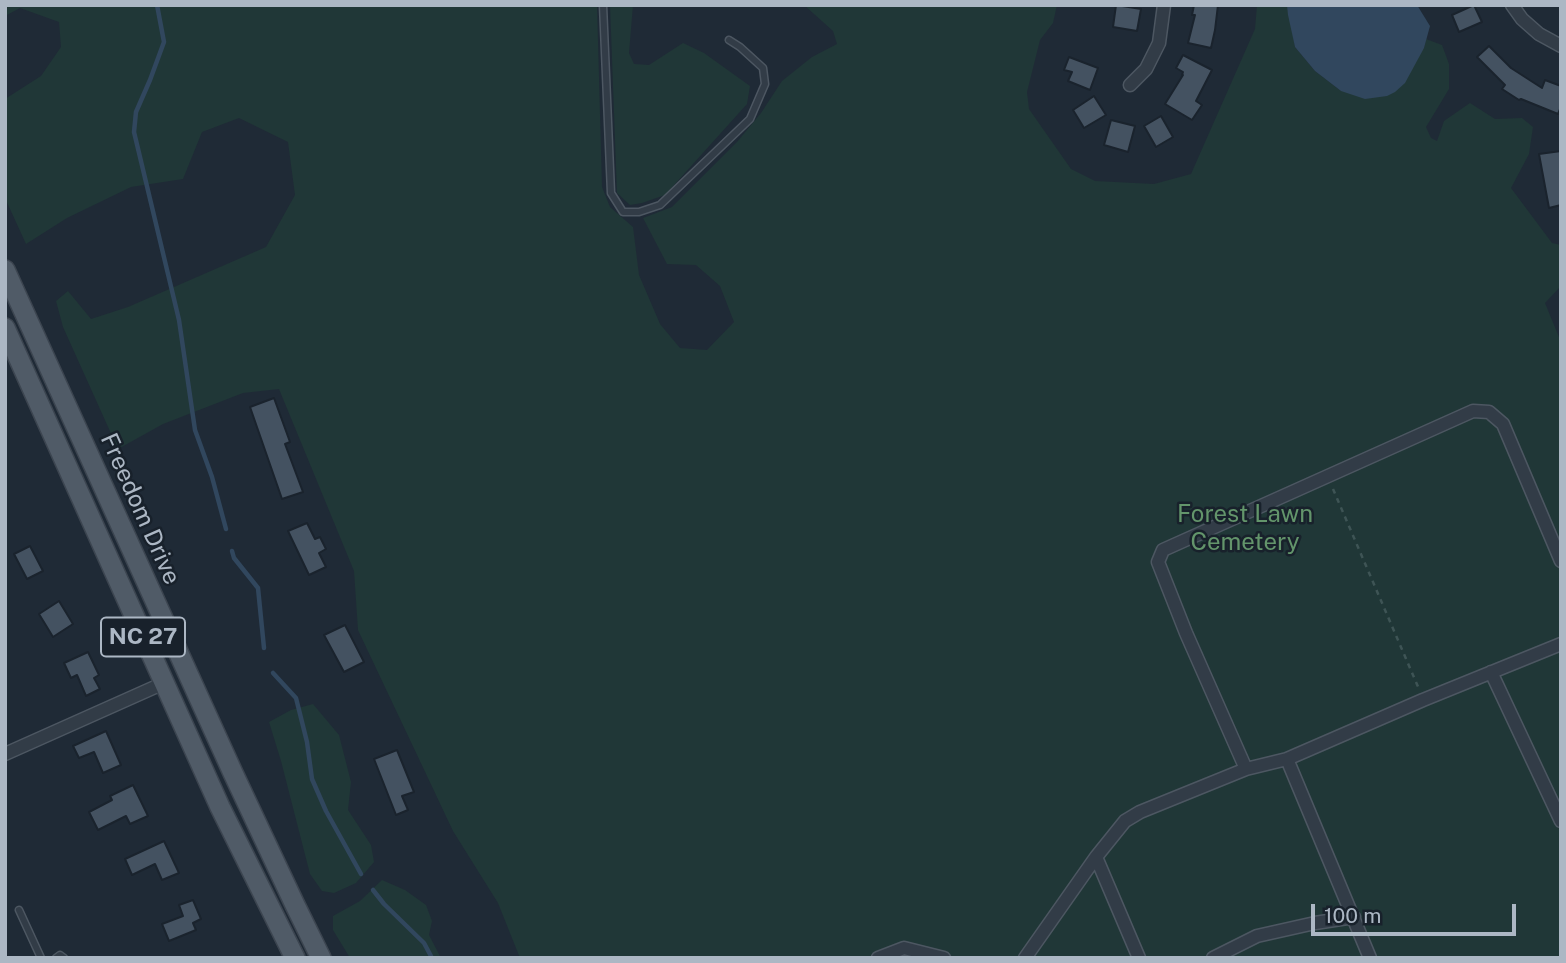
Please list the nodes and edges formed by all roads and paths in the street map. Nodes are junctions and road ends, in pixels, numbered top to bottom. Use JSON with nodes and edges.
{"nodes":[{"id":1,"x":603,"y":5,"type":"edge"},
{"id":2,"x":1164,"y":5,"type":"edge"},
{"id":3,"x":1512,"y":5,"type":"edge"},
{"id":4,"x":729,"y":40,"type":"dead end"},
{"id":5,"x":1561,"y":46,"type":"edge"},
{"id":6,"x":1130,"y":85,"type":"dead end"},
{"id":7,"x":5,"y":270,"type":"edge"},
{"id":8,"x":5,"y":328,"type":"edge"},
{"id":9,"x":36,"y":339,"type":"junction"},
{"id":10,"x":10,"y":355,"type":"edge"},
{"id":11,"x":1328,"y":476,"type":"junction"},
{"id":12,"x":1561,"y":561,"type":"edge"},
{"id":13,"x":1561,"y":644,"type":"edge"},
{"id":14,"x":1491,"y":671,"type":"junction"},
{"id":15,"x":164,"y":683,"type":"junction"},
{"id":16,"x":1423,"y":700,"type":"junction"},
{"id":17,"x":5,"y":754,"type":"edge"},
{"id":18,"x":1287,"y":760,"type":"junction"},
{"id":19,"x":1246,"y":769,"type":"junction"},
{"id":20,"x":1561,"y":821,"type":"edge"},
{"id":21,"x":1096,"y":857,"type":"junction"},
{"id":22,"x":19,"y":910,"type":"dead end"},
{"id":23,"x":1354,"y":917,"type":"junction"},
{"id":24,"x":41,"y":958,"type":"edge"},
{"id":25,"x":56,"y":958,"type":"edge"},
{"id":26,"x":64,"y":958,"type":"edge"},
{"id":27,"x":295,"y":958,"type":"edge"},
{"id":28,"x":321,"y":958,"type":"edge"},
{"id":29,"x":880,"y":958,"type":"edge"},
{"id":30,"x":944,"y":958,"type":"edge"},
{"id":31,"x":1025,"y":958,"type":"edge"},
{"id":32,"x":1139,"y":958,"type":"edge"},
{"id":33,"x":1213,"y":958,"type":"edge"},
{"id":34,"x":1370,"y":958,"type":"edge"}],
"edges":[{"from":1,"to":4,"type":"lane"},
{"from":2,"to":6,"type":"street"},
{"from":3,"to":5,"type":"street"},
{"from":7,"to":9,"type":"main road","name":"Freedom Drive","number":"NC 27"},
{"from":8,"to":10,"type":"main road","name":"Freedom Drive","number":"NC 27"},
{"from":9,"to":10,"type":"street"},
{"from":9,"to":28,"type":"main road","name":"Freedom Drive","number":"NC 27"},
{"from":10,"to":15,"type":"main road","name":"Freedom Drive","number":"NC 27"},
{"from":11,"to":12,"type":"street"},
{"from":11,"to":16,"type":"path"},
{"from":11,"to":19,"type":"street"},
{"from":13,"to":14,"type":"street"},
{"from":14,"to":16,"type":"street"},
{"from":14,"to":20,"type":"street"},
{"from":15,"to":17,"type":"street"},
{"from":15,"to":27,"type":"main road","name":"Freedom Drive","number":"NC 27"},
{"from":16,"to":18,"type":"street"},
{"from":18,"to":19,"type":"street"},
{"from":18,"to":23,"type":"street"},
{"from":19,"to":21,"type":"street"},
{"from":21,"to":31,"type":"street"},
{"from":21,"to":32,"type":"street"},
{"from":22,"to":24,"type":"lane"},
{"from":23,"to":33,"type":"street"},
{"from":23,"to":34,"type":"street"},
{"from":25,"to":26,"type":"lane"},
{"from":29,"to":30,"type":"street"}]}
